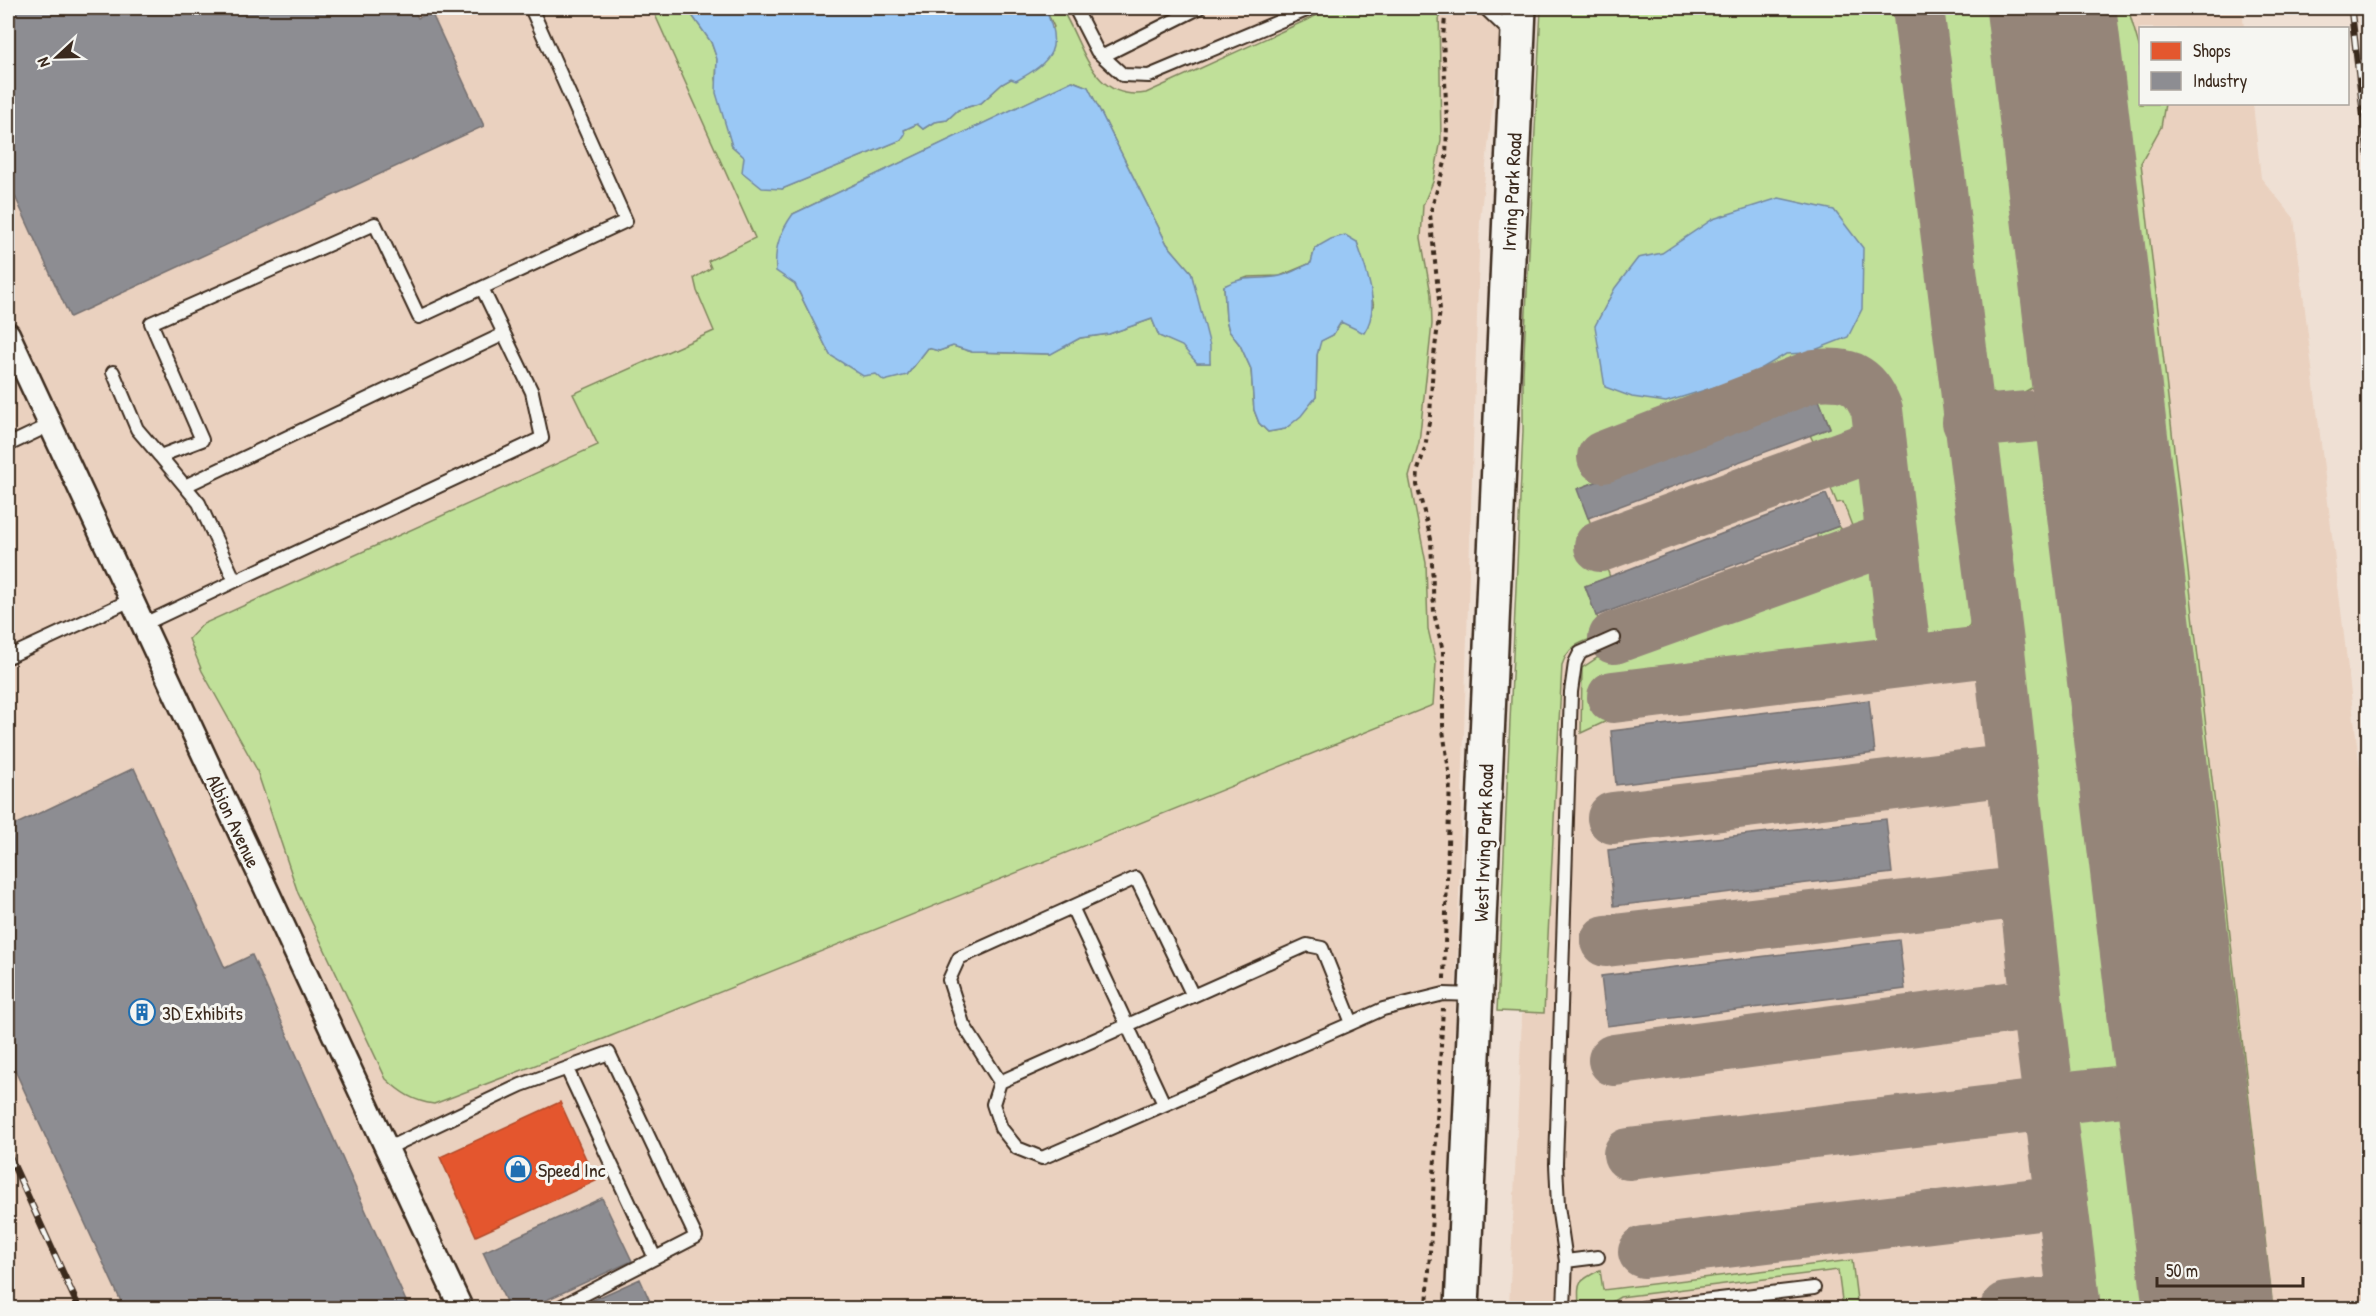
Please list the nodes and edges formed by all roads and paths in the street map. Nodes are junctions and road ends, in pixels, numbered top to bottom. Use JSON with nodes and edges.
{"nodes":[{"id":1,"x":531,"y":8,"type":"edge"},
{"id":2,"x":1075,"y":8,"type":"edge"},
{"id":3,"x":1199,"y":8,"type":"edge"},
{"id":4,"x":1311,"y":8,"type":"edge"},
{"id":5,"x":1446,"y":8,"type":"edge"},
{"id":6,"x":1485,"y":8,"type":"edge"},
{"id":7,"x":1519,"y":8,"type":"edge"},
{"id":8,"x":1518,"y":40,"type":"junction"},
{"id":9,"x":1103,"y":56,"type":"junction"},
{"id":10,"x":482,"y":288,"type":"junction"},
{"id":11,"x":8,"y":334,"type":"edge"},
{"id":12,"x":504,"y":334,"type":"junction"},
{"id":13,"x":113,"y":372,"type":"dead end"},
{"id":14,"x":1503,"y":377,"type":"joint"},
{"id":15,"x":50,"y":425,"type":"junction"},
{"id":16,"x":8,"y":445,"type":"edge"},
{"id":17,"x":160,"y":456,"type":"junction"},
{"id":18,"x":185,"y":486,"type":"junction"},
{"id":19,"x":235,"y":580,"type":"junction"},
{"id":20,"x":131,"y":600,"type":"junction"},
{"id":21,"x":142,"y":625,"type":"junction"},
{"id":22,"x":1614,"y":638,"type":"dead end"},
{"id":23,"x":8,"y":657,"type":"edge"},
{"id":24,"x":1072,"y":907,"type":"junction"},
{"id":25,"x":1444,"y":994,"type":"junction"},
{"id":26,"x":1476,"y":995,"type":"junction"},
{"id":27,"x":1193,"y":996,"type":"junction"},
{"id":28,"x":1352,"y":1023,"type":"junction"},
{"id":29,"x":1127,"y":1025,"type":"junction"},
{"id":30,"x":567,"y":1069,"type":"junction"},
{"id":31,"x":1000,"y":1082,"type":"junction"},
{"id":32,"x":1164,"y":1104,"type":"junction"},
{"id":33,"x":386,"y":1149,"type":"junction"},
{"id":34,"x":1598,"y":1257,"type":"dead end"},
{"id":35,"x":655,"y":1258,"type":"junction"},
{"id":36,"x":1566,"y":1261,"type":"junction"},
{"id":37,"x":1814,"y":1288,"type":"dead end"},
{"id":38,"x":461,"y":1308,"type":"edge"},
{"id":39,"x":558,"y":1308,"type":"edge"},
{"id":40,"x":1428,"y":1308,"type":"edge"},
{"id":41,"x":1462,"y":1308,"type":"edge"},
{"id":42,"x":1564,"y":1308,"type":"edge"},
{"id":43,"x":1643,"y":1308,"type":"edge"}],
"edges":[{"from":1,"to":10,"type":"lane"},
{"from":2,"to":9,"type":"lane"},
{"from":3,"to":9,"type":"lane"},
{"from":4,"to":9,"type":"lane"},
{"from":5,"to":25,"type":"path"},
{"from":6,"to":8,"type":"lane"},
{"from":7,"to":8,"type":"main road","name":"Irving Park Road"},
{"from":8,"to":14,"type":"main road","name":"Irving Park Road"},
{"from":10,"to":12,"type":"lane"},
{"from":10,"to":17,"type":"lane"},
{"from":11,"to":15,"type":"street","name":"Albion Avenue"},
{"from":12,"to":18,"type":"lane"},
{"from":12,"to":19,"type":"lane"},
{"from":13,"to":17,"type":"lane"},
{"from":14,"to":26,"type":"main road","name":"West Irving Park Road"},
{"from":15,"to":16,"type":"lane"},
{"from":15,"to":20,"type":"street","name":"Albion Avenue"},
{"from":17,"to":18,"type":"lane"},
{"from":18,"to":19,"type":"lane"},
{"from":19,"to":21,"type":"lane"},
{"from":20,"to":21,"type":"street","name":"Albion Avenue"},
{"from":20,"to":23,"type":"lane"},
{"from":21,"to":33,"type":"street","name":"Albion Avenue"},
{"from":22,"to":36,"type":"lane"},
{"from":24,"to":27,"type":"lane"},
{"from":24,"to":29,"type":"lane"},
{"from":24,"to":31,"type":"lane"},
{"from":25,"to":26,"type":"lane"},
{"from":25,"to":28,"type":"lane"},
{"from":25,"to":40,"type":"path"},
{"from":26,"to":41,"type":"main road","name":"West Irving Park Road"},
{"from":27,"to":28,"type":"lane"},
{"from":27,"to":29,"type":"lane"},
{"from":28,"to":32,"type":"lane"},
{"from":29,"to":31,"type":"lane"},
{"from":29,"to":32,"type":"lane"},
{"from":30,"to":33,"type":"lane"},
{"from":30,"to":35,"type":"lane"},
{"from":30,"to":35,"type":"lane"},
{"from":31,"to":32,"type":"lane"},
{"from":33,"to":38,"type":"street","name":"Albion Avenue"},
{"from":34,"to":36,"type":"lane"},
{"from":35,"to":39,"type":"lane"},
{"from":36,"to":42,"type":"lane"},
{"from":37,"to":43,"type":"lane"}]}
